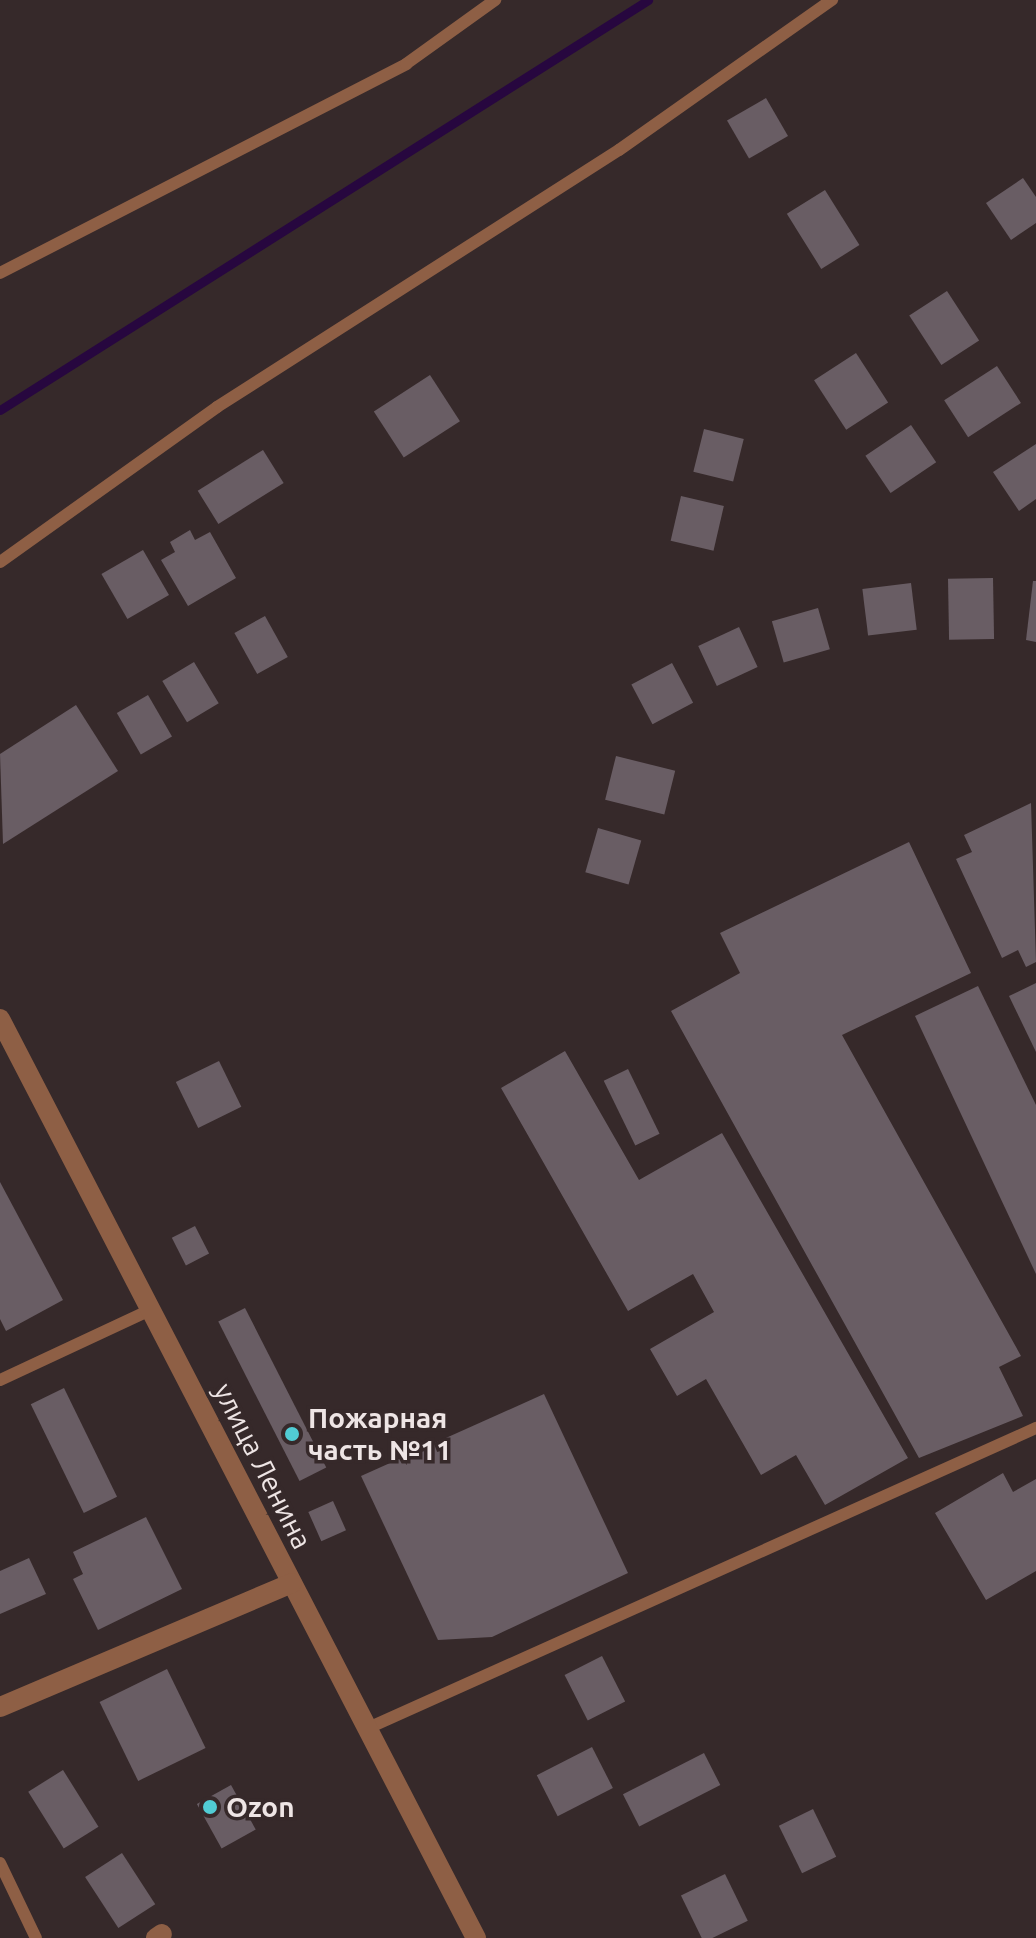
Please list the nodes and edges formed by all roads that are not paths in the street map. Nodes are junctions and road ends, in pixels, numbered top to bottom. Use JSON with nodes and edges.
{"nodes":[{"id":1,"x":495,"y":0,"type":"edge"},
{"id":2,"x":832,"y":0,"type":"edge"},
{"id":3,"x":0,"y":273,"type":"edge"},
{"id":4,"x":0,"y":562,"type":"edge"},
{"id":5,"x":0,"y":1019,"type":"edge"},
{"id":6,"x":152,"y":1309,"type":"junction"},
{"id":7,"x":0,"y":1380,"type":"edge"},
{"id":8,"x":1036,"y":1428,"type":"edge"},
{"id":9,"x":292,"y":1583,"type":"junction"},
{"id":10,"x":0,"y":1707,"type":"edge"},
{"id":11,"x":366,"y":1729,"type":"junction"},
{"id":12,"x":0,"y":1863,"type":"edge"},
{"id":13,"x":36,"y":1938,"type":"edge"},
{"id":14,"x":476,"y":1938,"type":"edge"}],
"edges":[{"from":1,"to":3,"type":"lane"},
{"from":2,"to":4,"type":"lane"},
{"from":5,"to":6,"type":"street","name":"улица Ленина"},
{"from":6,"to":7,"type":"lane"},
{"from":6,"to":9,"type":"street","name":"улица Ленина"},
{"from":8,"to":11,"type":"lane"},
{"from":9,"to":10,"type":"street"},
{"from":9,"to":11,"type":"street","name":"улица Ленина"},
{"from":11,"to":14,"type":"street","name":"улица Ленина"},
{"from":12,"to":13,"type":"lane"}]}
